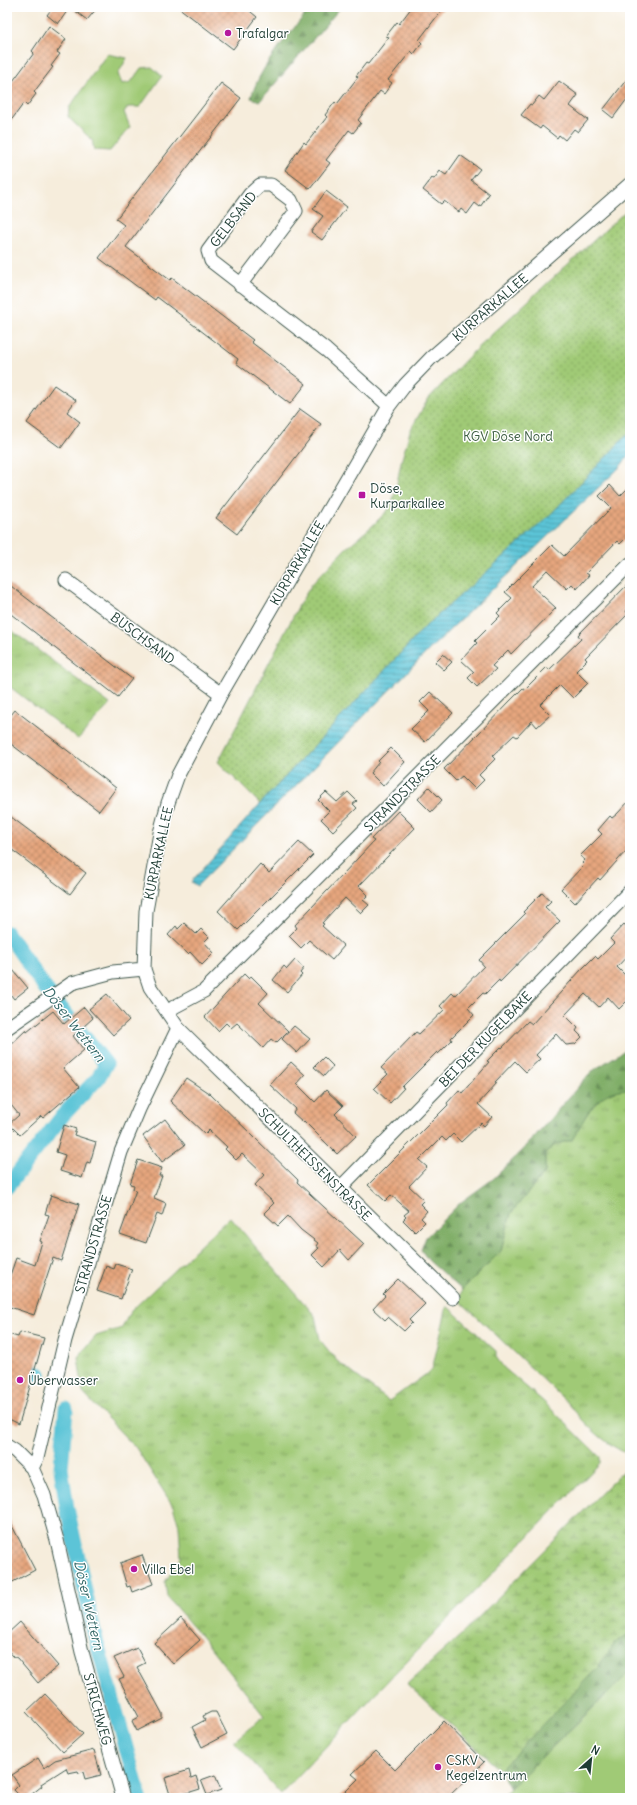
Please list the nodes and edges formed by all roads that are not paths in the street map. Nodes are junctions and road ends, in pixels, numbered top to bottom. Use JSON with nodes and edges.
{"nodes":[{"id":1,"x":630,"y":184,"type":"edge"},
{"id":2,"x":240,"y":285,"type":"junction"},
{"id":3,"x":389,"y":406,"type":"junction"},
{"id":4,"x":630,"y":564,"type":"edge"},
{"id":5,"x":66,"y":580,"type":"dead end"},
{"id":6,"x":220,"y":694,"type":"junction"},
{"id":7,"x":630,"y":891,"type":"edge"},
{"id":8,"x":144,"y":969,"type":"junction"},
{"id":9,"x":168,"y":1013,"type":"junction"},
{"id":10,"x":7,"y":1028,"type":"edge"},
{"id":11,"x":178,"y":1028,"type":"junction"},
{"id":12,"x":340,"y":1188,"type":"junction"},
{"id":13,"x":453,"y":1298,"type":"dead end"},
{"id":14,"x":7,"y":1446,"type":"edge"},
{"id":15,"x":32,"y":1468,"type":"junction"},
{"id":16,"x":123,"y":1798,"type":"edge"}],
"edges":[{"from":1,"to":3,"type":"street","name":"KURPARKALLEE"},
{"from":2,"to":2,"type":"street","name":"GELBSAND"},
{"from":2,"to":3,"type":"street","name":"GELBSAND"},
{"from":3,"to":6,"type":"street","name":"KURPARKALLEE"},
{"from":4,"to":9,"type":"street","name":"STRANDSTRASSE"},
{"from":5,"to":6,"type":"street","name":"BUSCHSAND"},
{"from":6,"to":8,"type":"street","name":"KURPARKALLEE"},
{"from":7,"to":12,"type":"street","name":"BEI DER KUGELBAKE"},
{"from":8,"to":9,"type":"street","name":"KURPARKALLEE"},
{"from":8,"to":10,"type":"street"},
{"from":9,"to":11,"type":"street","name":"KURPARKALLEE"},
{"from":11,"to":12,"type":"street","name":"SCHULTHEISSENSTRASSE"},
{"from":11,"to":15,"type":"street","name":"STRANDSTRASSE"},
{"from":12,"to":13,"type":"street","name":"SCHULTHEISSENSTRASSE"},
{"from":14,"to":15,"type":"street","name":"STRICHWEG"},
{"from":15,"to":16,"type":"street","name":"STRICHWEG"}]}
